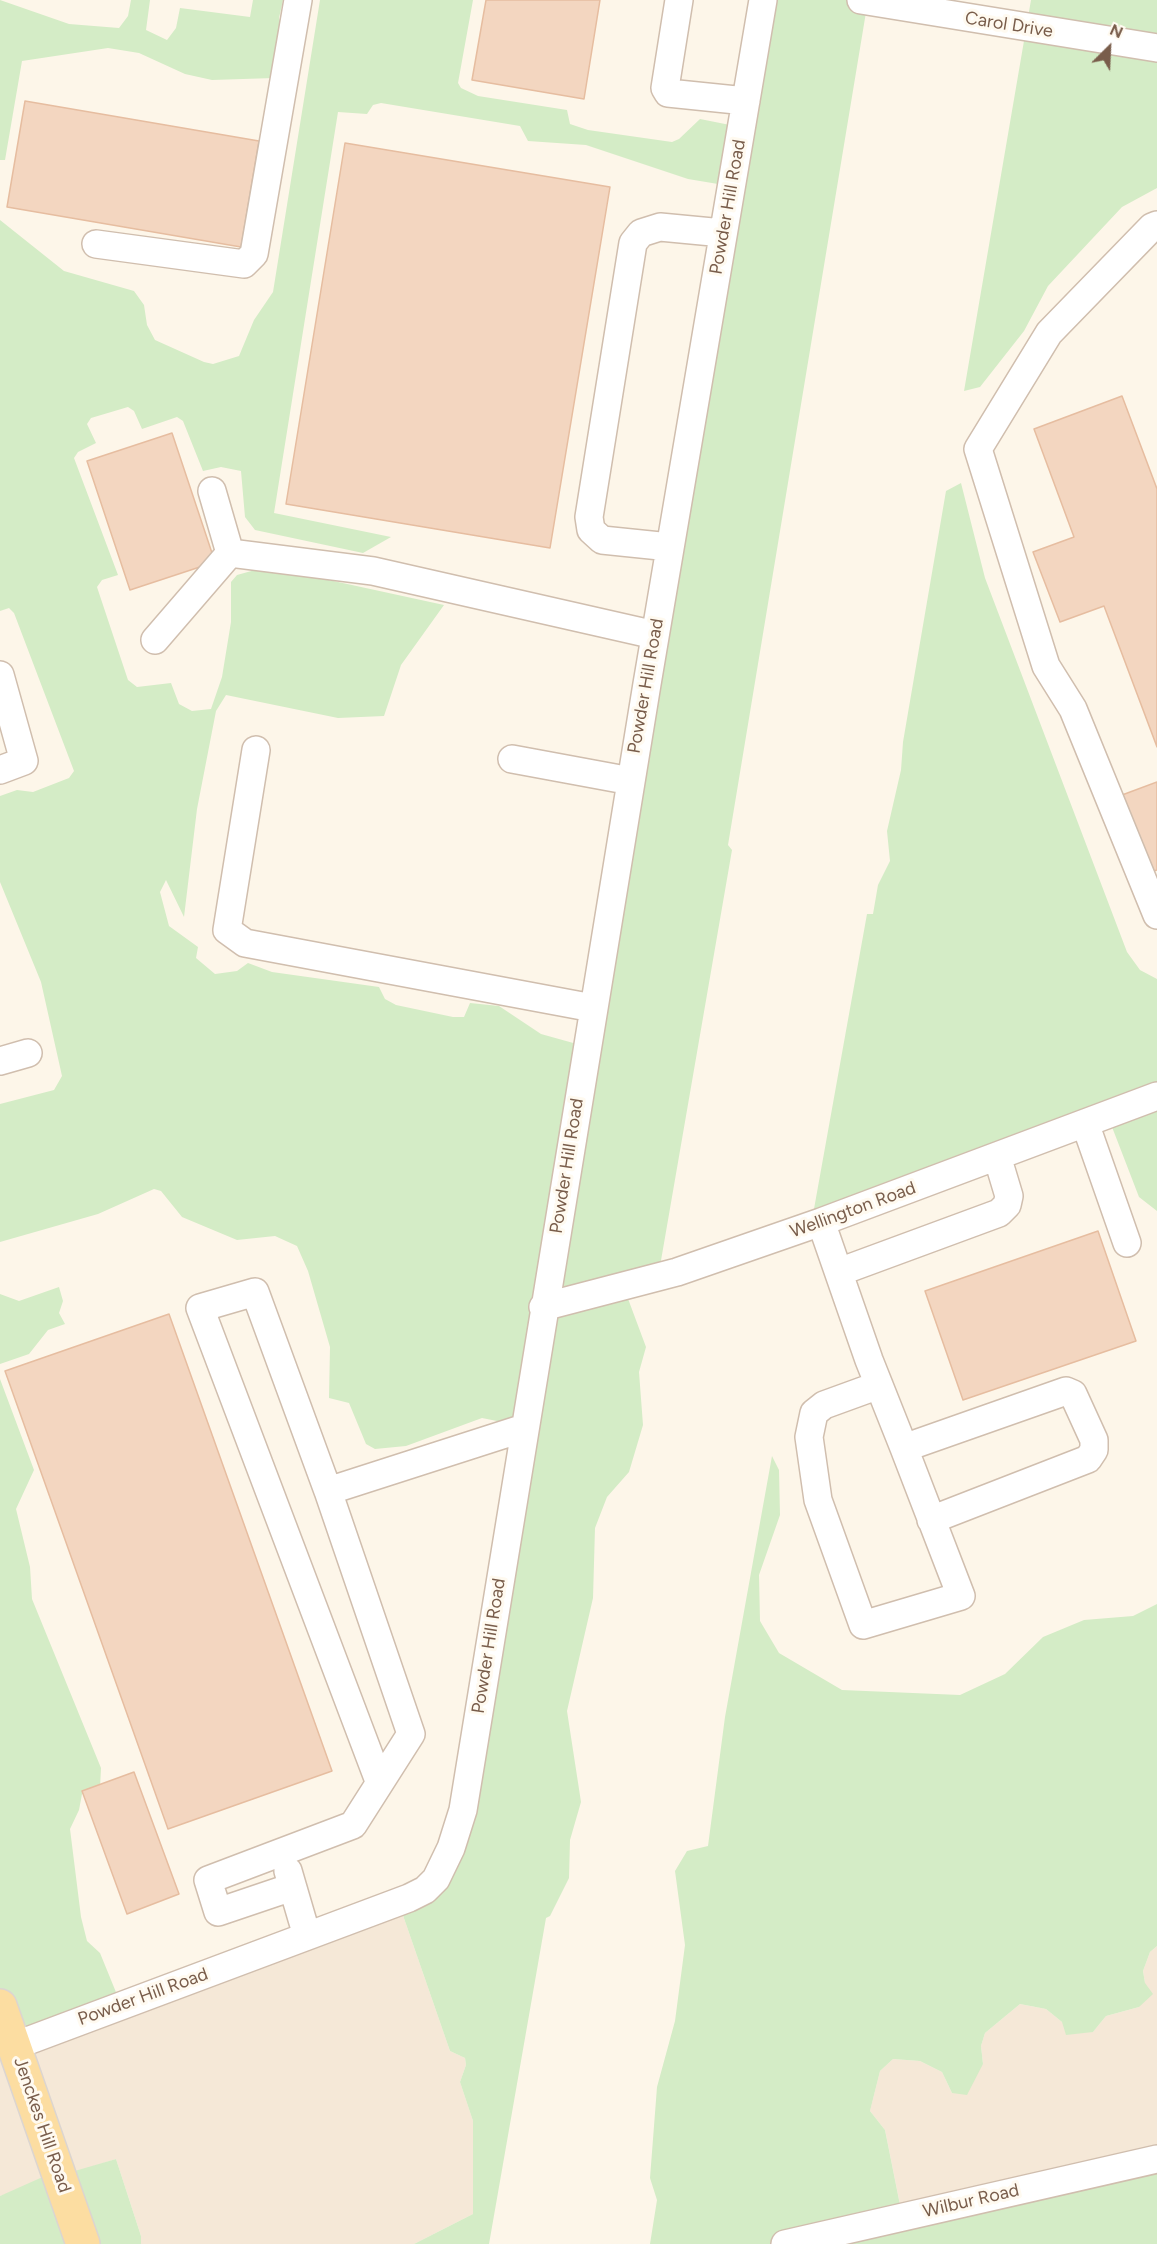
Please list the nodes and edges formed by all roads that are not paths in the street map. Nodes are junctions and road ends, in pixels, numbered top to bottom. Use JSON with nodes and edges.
{"nodes":[{"id":1,"x":298,"y":0,"type":"edge"},
{"id":2,"x":679,"y":0,"type":"edge"},
{"id":3,"x":763,"y":0,"type":"edge"},
{"id":4,"x":861,"y":0,"type":"edge"},
{"id":5,"x":1157,"y":48,"type":"edge"},
{"id":6,"x":746,"y":101,"type":"junction"},
{"id":7,"x":1157,"y":225,"type":"edge"},
{"id":8,"x":723,"y":233,"type":"junction"},
{"id":9,"x":96,"y":244,"type":"dead end"},
{"id":10,"x":212,"y":491,"type":"dead end"},
{"id":11,"x":670,"y":548,"type":"junction"},
{"id":12,"x":230,"y":553,"type":"junction"},
{"id":13,"x":655,"y":635,"type":"junction"},
{"id":14,"x":156,"y":640,"type":"dead end"},
{"id":15,"x":0,"y":675,"type":"edge"},
{"id":16,"x":256,"y":750,"type":"dead end"},
{"id":17,"x":512,"y":759,"type":"dead end"},
{"id":18,"x":0,"y":770,"type":"edge"},
{"id":19,"x":631,"y":781,"type":"junction"},
{"id":20,"x":1157,"y":915,"type":"edge"},
{"id":21,"x":593,"y":1008,"type":"junction"},
{"id":22,"x":28,"y":1053,"type":"dead end"},
{"id":23,"x":0,"y":1061,"type":"edge"},
{"id":24,"x":1157,"y":1096,"type":"edge"},
{"id":25,"x":1085,"y":1123,"type":"junction"},
{"id":26,"x":997,"y":1156,"type":"junction"},
{"id":27,"x":821,"y":1222,"type":"junction"},
{"id":28,"x":1127,"y":1243,"type":"dead end"},
{"id":29,"x":839,"y":1272,"type":"junction"},
{"id":30,"x":543,"y":1308,"type":"junction"},
{"id":31,"x":879,"y":1385,"type":"junction"},
{"id":32,"x":524,"y":1428,"type":"junction"},
{"id":33,"x":904,"y":1448,"type":"junction"},
{"id":34,"x":328,"y":1491,"type":"junction"},
{"id":35,"x":931,"y":1520,"type":"junction"},
{"id":36,"x":379,"y":1781,"type":"junction"},
{"id":37,"x":282,"y":1852,"type":"junction"},
{"id":38,"x":292,"y":1887,"type":"junction"},
{"id":39,"x":307,"y":1936,"type":"junction"},
{"id":40,"x":0,"y":2006,"type":"edge"},
{"id":41,"x":14,"y":2046,"type":"junction"},
{"id":42,"x":1157,"y":2159,"type":"edge"},
{"id":43,"x":83,"y":2244,"type":"edge"},
{"id":44,"x":785,"y":2244,"type":"edge"}],
"edges":[{"from":1,"to":9,"type":"street"},
{"from":2,"to":6,"type":"street"},
{"from":3,"to":6,"type":"street","name":"Powder Hill Road"},
{"from":4,"to":5,"type":"street","name":"Carol Drive"},
{"from":6,"to":8,"type":"street","name":"Powder Hill Road"},
{"from":7,"to":20,"type":"street"},
{"from":8,"to":11,"type":"street","name":"Powder Hill Road"},
{"from":8,"to":11,"type":"street"},
{"from":10,"to":12,"type":"street"},
{"from":11,"to":13,"type":"street","name":"Powder Hill Road"},
{"from":12,"to":13,"type":"street"},
{"from":12,"to":14,"type":"street"},
{"from":13,"to":19,"type":"street","name":"Powder Hill Road"},
{"from":15,"to":18,"type":"street"},
{"from":16,"to":21,"type":"street"},
{"from":17,"to":19,"type":"street"},
{"from":19,"to":21,"type":"street","name":"Powder Hill Road"},
{"from":21,"to":30,"type":"street","name":"Powder Hill Road"},
{"from":22,"to":23,"type":"street"},
{"from":24,"to":25,"type":"street","name":"Wellington Road"},
{"from":25,"to":26,"type":"street","name":"Wellington Road"},
{"from":25,"to":28,"type":"street"},
{"from":26,"to":27,"type":"street","name":"Wellington Road"},
{"from":26,"to":29,"type":"street"},
{"from":27,"to":29,"type":"street"},
{"from":27,"to":30,"type":"street","name":"Wellington Road"},
{"from":29,"to":31,"type":"street"},
{"from":30,"to":32,"type":"street","name":"Powder Hill Road"},
{"from":31,"to":33,"type":"street"},
{"from":31,"to":35,"type":"street"},
{"from":32,"to":34,"type":"street"},
{"from":32,"to":39,"type":"street","name":"Powder Hill Road"},
{"from":33,"to":35,"type":"street"},
{"from":33,"to":35,"type":"street"},
{"from":34,"to":36,"type":"street"},
{"from":34,"to":36,"type":"street"},
{"from":36,"to":37,"type":"street"},
{"from":37,"to":38,"type":"street"},
{"from":37,"to":38,"type":"street"},
{"from":38,"to":39,"type":"street"},
{"from":39,"to":41,"type":"street","name":"Powder Hill Road"},
{"from":40,"to":41,"type":"main road","name":"Jenckes Hill Road"},
{"from":41,"to":43,"type":"main road","name":"Jenckes Hill Road"},
{"from":42,"to":44,"type":"street","name":"Wilbur Road"}]}
